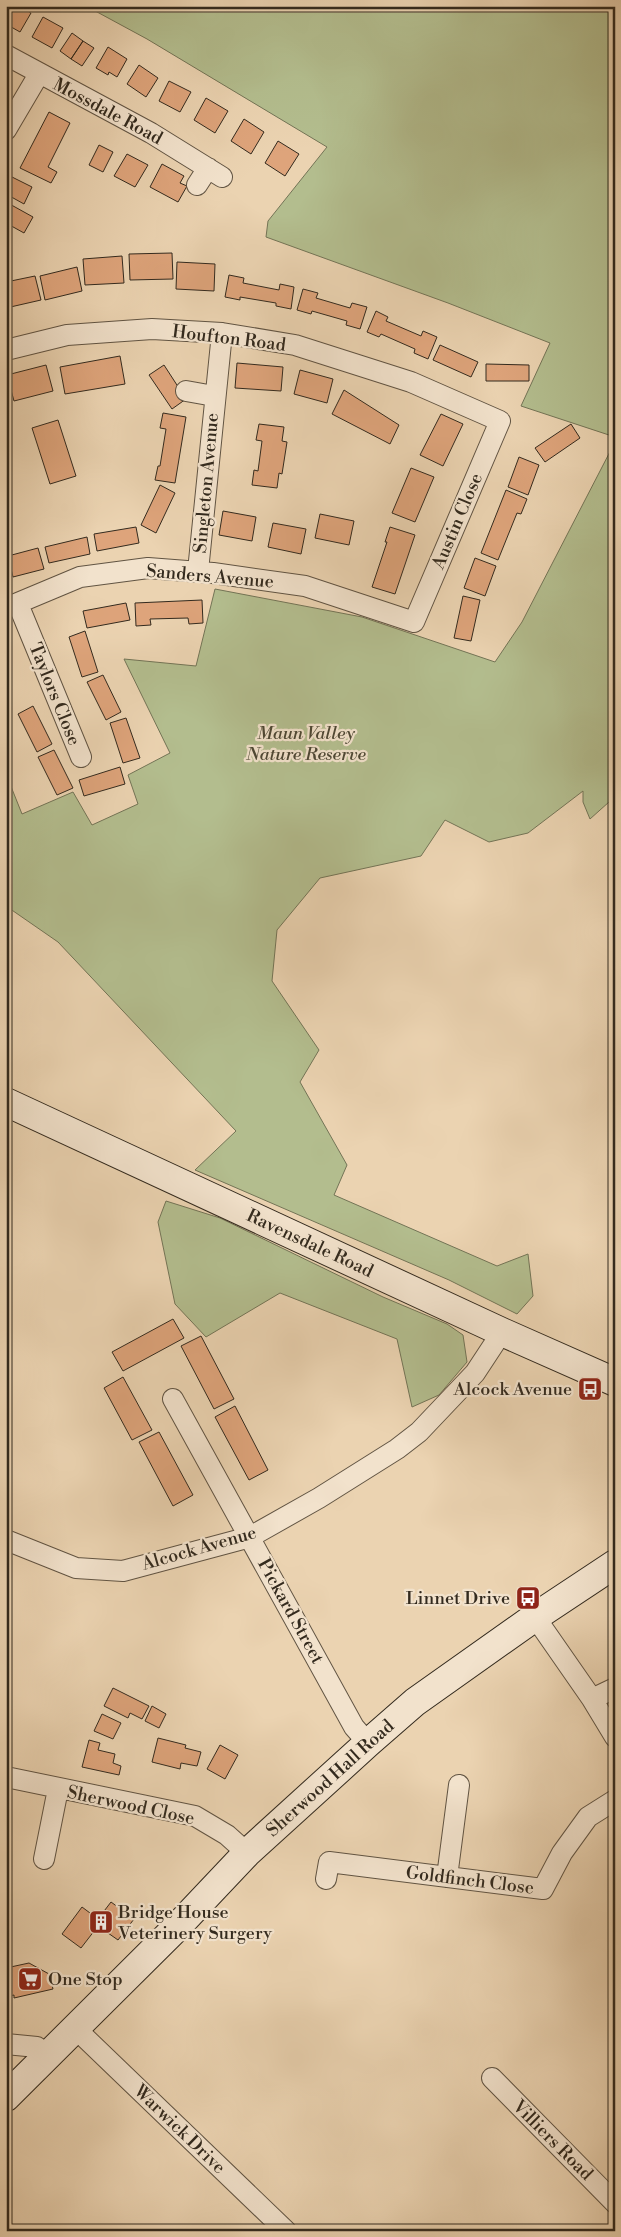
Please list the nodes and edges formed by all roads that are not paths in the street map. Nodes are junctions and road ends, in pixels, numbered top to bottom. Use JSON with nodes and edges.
{"nodes":[{"id":1,"x":6,"y":56,"type":"edge"},
{"id":2,"x":39,"y":74,"type":"junction"},
{"id":3,"x":6,"y":130,"type":"edge"},
{"id":4,"x":197,"y":185,"type":"dead end"},
{"id":5,"x":222,"y":333,"type":"junction"},
{"id":6,"x":6,"y":350,"type":"edge"},
{"id":7,"x":186,"y":391,"type":"dead end"},
{"id":8,"x":214,"y":396,"type":"junction"},
{"id":9,"x":500,"y":421,"type":"joint"},
{"id":10,"x":198,"y":571,"type":"junction"},
{"id":11,"x":12,"y":606,"type":"edge"},
{"id":12,"x":414,"y":622,"type":"joint"},
{"id":13,"x":81,"y":757,"type":"dead end"},
{"id":14,"x":6,"y":1102,"type":"edge"},
{"id":15,"x":502,"y":1332,"type":"junction"},
{"id":16,"x":615,"y":1382,"type":"edge"},
{"id":17,"x":174,"y":1399,"type":"dead end"},
{"id":18,"x":250,"y":1537,"type":"junction"},
{"id":19,"x":6,"y":1540,"type":"edge"},
{"id":20,"x":615,"y":1564,"type":"edge"},
{"id":21,"x":535,"y":1617,"type":"junction"},
{"id":22,"x":615,"y":1688,"type":"edge"},
{"id":23,"x":592,"y":1699,"type":"junction"},
{"id":24,"x":615,"y":1738,"type":"edge"},
{"id":25,"x":368,"y":1743,"type":"junction"},
{"id":26,"x":6,"y":1777,"type":"edge"},
{"id":27,"x":459,"y":1785,"type":"dead end"},
{"id":28,"x":58,"y":1789,"type":"junction"},
{"id":29,"x":615,"y":1800,"type":"edge"},
{"id":30,"x":247,"y":1853,"type":"junction"},
{"id":31,"x":44,"y":1859,"type":"dead end"},
{"id":32,"x":447,"y":1877,"type":"junction"},
{"id":33,"x":326,"y":1879,"type":"dead end"},
{"id":34,"x":75,"y":2028,"type":"junction"},
{"id":35,"x":6,"y":2044,"type":"edge"},
{"id":36,"x":47,"y":2055,"type":"junction"},
{"id":37,"x":492,"y":2078,"type":"dead end"},
{"id":38,"x":6,"y":2097,"type":"edge"},
{"id":39,"x":615,"y":2203,"type":"edge"},
{"id":40,"x":286,"y":2231,"type":"edge"}],
"edges":[{"from":1,"to":2,"type":"street","name":"Mossdale Road"},
{"from":2,"to":3,"type":"street"},
{"from":2,"to":4,"type":"street","name":"Mossdale Road"},
{"from":5,"to":6,"type":"street","name":"Houfton Road"},
{"from":5,"to":8,"type":"street","name":"Singleton Avenue"},
{"from":5,"to":9,"type":"street","name":"Houfton Road"},
{"from":7,"to":8,"type":"street","name":"Singleton Avenue"},
{"from":8,"to":10,"type":"street","name":"Singleton Avenue"},
{"from":9,"to":12,"type":"street","name":"Austin Close"},
{"from":10,"to":11,"type":"street","name":"Sanders Avenue"},
{"from":10,"to":12,"type":"street","name":"Sanders Avenue"},
{"from":11,"to":13,"type":"street","name":"Taylors Close"},
{"from":14,"to":15,"type":"main road","name":"Ravensdale Road"},
{"from":15,"to":16,"type":"main road","name":"Ravensdale Road"},
{"from":15,"to":18,"type":"street","name":"Alcock Avenue"},
{"from":17,"to":18,"type":"street","name":"Pickard Street"},
{"from":18,"to":19,"type":"street","name":"Alcock Avenue"},
{"from":18,"to":25,"type":"street","name":"Pickard Street"},
{"from":20,"to":21,"type":"main road","name":"Sherwood Hall Road"},
{"from":21,"to":23,"type":"street"},
{"from":21,"to":25,"type":"main road","name":"Sherwood Hall Road"},
{"from":22,"to":23,"type":"street"},
{"from":23,"to":24,"type":"street"},
{"from":25,"to":30,"type":"main road","name":"Sherwood Hall Road"},
{"from":26,"to":28,"type":"street","name":"Sherwood Close"},
{"from":27,"to":32,"type":"street"},
{"from":28,"to":30,"type":"street","name":"Sherwood Close"},
{"from":28,"to":31,"type":"street"},
{"from":29,"to":32,"type":"street","name":"Goldfinch Close"},
{"from":30,"to":34,"type":"main road","name":"Sherwood Hall Road"},
{"from":32,"to":33,"type":"street","name":"Goldfinch Close"},
{"from":34,"to":36,"type":"main road","name":"Sherwood Hall Road"},
{"from":34,"to":40,"type":"street","name":"Warwick Drive"},
{"from":35,"to":36,"type":"street"},
{"from":36,"to":38,"type":"main road","name":"Sherwood Hall Road"},
{"from":37,"to":39,"type":"street","name":"Villiers Road"}]}
